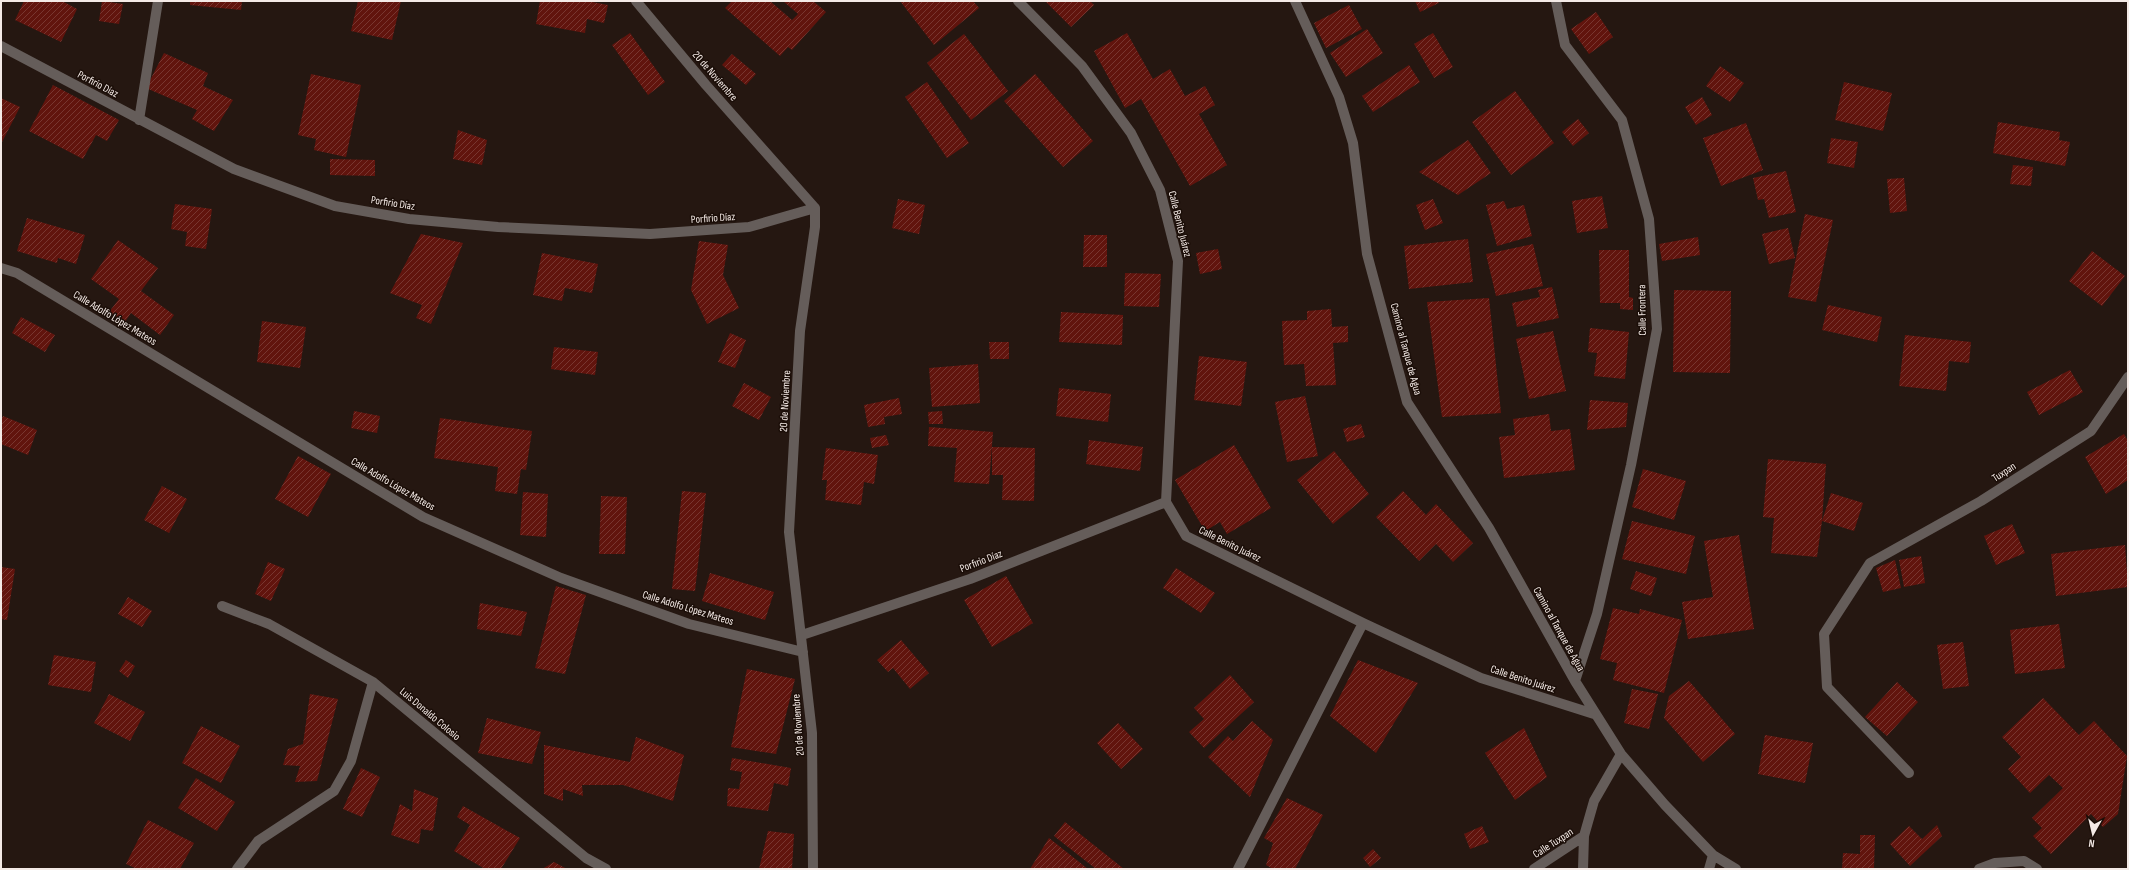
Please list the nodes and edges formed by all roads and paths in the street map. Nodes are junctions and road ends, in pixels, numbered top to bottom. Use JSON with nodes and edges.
{"nodes":[{"id":1,"x":158,"y":1,"type":"edge"},
{"id":2,"x":636,"y":1,"type":"edge"},
{"id":3,"x":1018,"y":1,"type":"edge"},
{"id":4,"x":1295,"y":1,"type":"edge"},
{"id":5,"x":1556,"y":1,"type":"edge"},
{"id":6,"x":1,"y":46,"type":"edge"},
{"id":7,"x":140,"y":120,"type":"junction"},
{"id":8,"x":815,"y":208,"type":"junction"},
{"id":9,"x":1,"y":268,"type":"edge"},
{"id":10,"x":2128,"y":377,"type":"edge"},
{"id":11,"x":1166,"y":502,"type":"junction"},
{"id":12,"x":222,"y":606,"type":"dead end"},
{"id":13,"x":1363,"y":623,"type":"junction"},
{"id":14,"x":802,"y":635,"type":"junction"},
{"id":15,"x":803,"y":652,"type":"junction"},
{"id":16,"x":1575,"y":681,"type":"junction"},
{"id":17,"x":373,"y":682,"type":"junction"},
{"id":18,"x":1594,"y":714,"type":"junction"},
{"id":19,"x":1621,"y":754,"type":"junction"},
{"id":20,"x":1909,"y":773,"type":"dead end"},
{"id":21,"x":1584,"y":836,"type":"junction"},
{"id":22,"x":1713,"y":855,"type":"junction"},
{"id":23,"x":236,"y":869,"type":"edge"},
{"id":24,"x":606,"y":869,"type":"edge"},
{"id":25,"x":813,"y":869,"type":"edge"},
{"id":26,"x":1238,"y":869,"type":"edge"},
{"id":27,"x":1534,"y":869,"type":"edge"},
{"id":28,"x":1583,"y":869,"type":"edge"},
{"id":29,"x":1709,"y":869,"type":"edge"},
{"id":30,"x":1736,"y":869,"type":"edge"},
{"id":31,"x":1979,"y":869,"type":"edge"},
{"id":32,"x":2037,"y":869,"type":"edge"}],
"edges":[{"from":1,"to":7,"type":"street"},
{"from":2,"to":8,"type":"street","name":"20 de Noviembre"},
{"from":3,"to":11,"type":"street","name":"Calle Benito Juárez"},
{"from":4,"to":16,"type":"street","name":"Camino al Tanque de Agua"},
{"from":5,"to":16,"type":"street","name":"Calle Frontera"},
{"from":6,"to":7,"type":"street","name":"Porfirio Díaz"},
{"from":7,"to":8,"type":"street","name":"Porfirio Díaz"},
{"from":8,"to":14,"type":"street","name":"20 de Noviembre"},
{"from":9,"to":15,"type":"street","name":"Calle Adolfo López Mateos"},
{"from":10,"to":20,"type":"street","name":"Tuxpan"},
{"from":11,"to":13,"type":"street","name":"Calle Benito Juárez"},
{"from":11,"to":14,"type":"street","name":"Porfirio Díaz"},
{"from":12,"to":17,"type":"street","name":"Luis Donaldo Colosio"},
{"from":13,"to":18,"type":"street","name":"Calle Benito Juárez"},
{"from":13,"to":26,"type":"street"},
{"from":14,"to":15,"type":"street","name":"20 de Noviembre"},
{"from":15,"to":25,"type":"street","name":"20 de Noviembre"},
{"from":16,"to":18,"type":"street","name":"Camino al Tanque de Agua"},
{"from":17,"to":23,"type":"street"},
{"from":17,"to":24,"type":"street","name":"Luis Donaldo Colosio"},
{"from":18,"to":19,"type":"street"},
{"from":19,"to":21,"type":"street"},
{"from":19,"to":22,"type":"street"},
{"from":21,"to":27,"type":"street","name":"Calle Tuxpan"},
{"from":21,"to":28,"type":"street"},
{"from":22,"to":29,"type":"street"},
{"from":22,"to":30,"type":"street"},
{"from":31,"to":32,"type":"street"}]}
